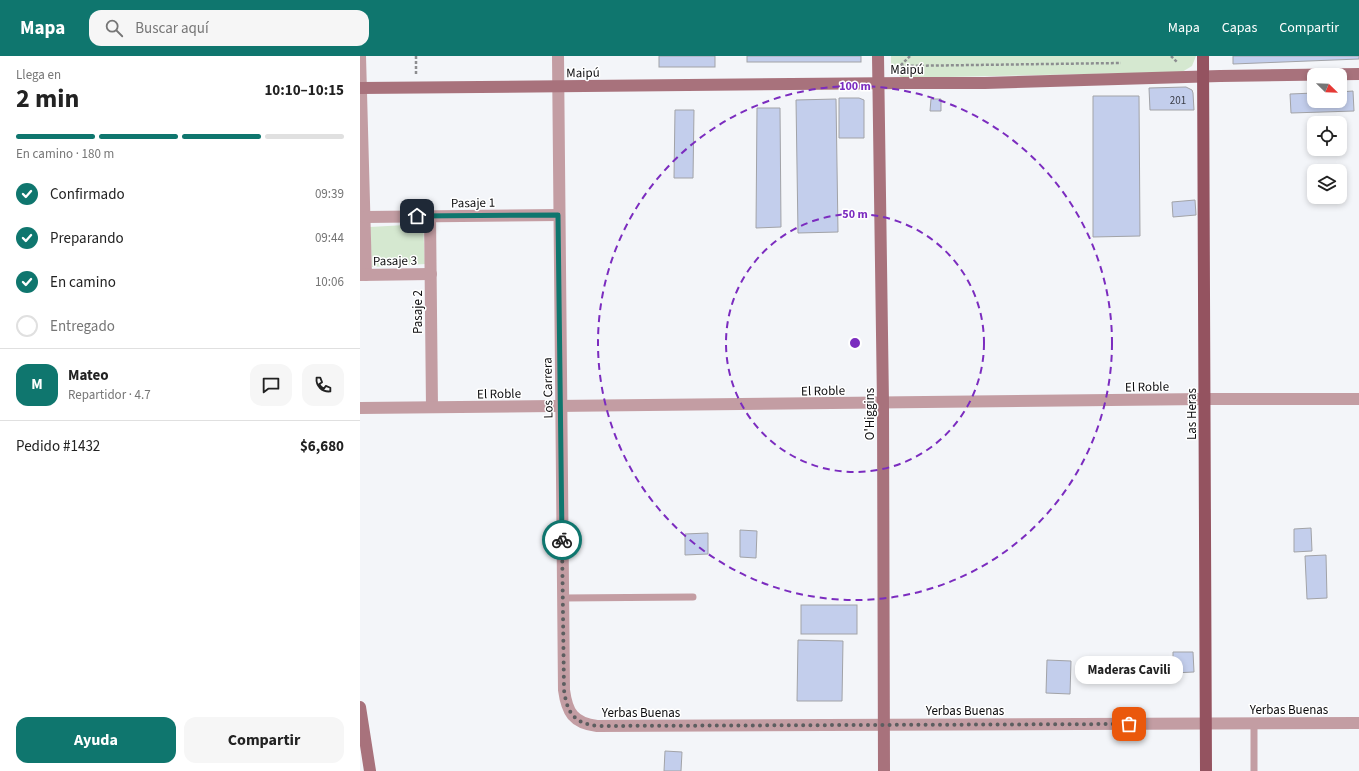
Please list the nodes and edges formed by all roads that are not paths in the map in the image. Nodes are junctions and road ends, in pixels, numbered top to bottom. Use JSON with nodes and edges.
{"nodes":[{"id":1,"x":360,"y":56,"type":"edge"},
{"id":2,"x":558,"y":56,"type":"edge"},
{"id":3,"x":878,"y":56,"type":"edge"},
{"id":4,"x":1203,"y":56,"type":"edge"},
{"id":5,"x":1359,"y":74,"type":"edge"},
{"id":6,"x":1204,"y":77,"type":"junction"},
{"id":7,"x":878,"y":83,"type":"junction"},
{"id":8,"x":558,"y":86,"type":"junction"},
{"id":9,"x":360,"y":88,"type":"edge"},
{"id":10,"x":558,"y":215,"type":"junction"},
{"id":11,"x":430,"y":216,"type":"junction"},
{"id":12,"x":364,"y":217,"type":"junction"},
{"id":13,"x":431,"y":274,"type":"junction"},
{"id":14,"x":363,"y":275,"type":"edge"},
{"id":15,"x":1204,"y":399,"type":"junction"},
{"id":16,"x":1359,"y":399,"type":"edge"},
{"id":17,"x":883,"y":403,"type":"junction"},
{"id":18,"x":561,"y":406,"type":"junction"},
{"id":19,"x":432,"y":407,"type":"junction"},
{"id":20,"x":360,"y":408,"type":"edge"},
{"id":21,"x":693,"y":597,"type":"dead end"},
{"id":22,"x":563,"y":598,"type":"junction"},
{"id":23,"x":360,"y":707,"type":"edge"},
{"id":24,"x":574,"y":717,"type":"joint"},
{"id":25,"x":1206,"y":723,"type":"junction"},
{"id":26,"x":1359,"y":723,"type":"edge"},
{"id":27,"x":1254,"y":724,"type":"junction"},
{"id":28,"x":884,"y":725,"type":"junction"},
{"id":29,"x":370,"y":771,"type":"edge"},
{"id":30,"x":884,"y":771,"type":"edge"},
{"id":31,"x":1206,"y":771,"type":"edge"},
{"id":32,"x":1254,"y":771,"type":"edge"}],
"edges":[{"from":1,"to":9,"type":"street"},
{"from":2,"to":8,"type":"street","name":"Los Carrera"},
{"from":3,"to":7,"type":"main road","name":"O'Higgins"},
{"from":4,"to":6,"type":"main road","name":"Las Heras"},
{"from":5,"to":6,"type":"main road","name":"Maipú"},
{"from":6,"to":7,"type":"main road","name":"Maipú"},
{"from":6,"to":15,"type":"main road","name":"Las Heras"},
{"from":7,"to":8,"type":"main road","name":"Maipú"},
{"from":7,"to":17,"type":"main road","name":"O'Higgins"},
{"from":8,"to":9,"type":"main road","name":"Maipú"},
{"from":8,"to":10,"type":"street","name":"Los Carrera"},
{"from":9,"to":12,"type":"street"},
{"from":10,"to":11,"type":"street","name":"Pasaje 1"},
{"from":10,"to":18,"type":"street","name":"Los Carrera"},
{"from":11,"to":12,"type":"street","name":"Pasaje 1"},
{"from":11,"to":13,"type":"street","name":"Pasaje 2"},
{"from":12,"to":14,"type":"street"},
{"from":13,"to":14,"type":"street","name":"Pasaje 3"},
{"from":13,"to":19,"type":"street","name":"Pasaje 2"},
{"from":15,"to":16,"type":"street","name":"El Roble"},
{"from":15,"to":17,"type":"street","name":"El Roble"},
{"from":15,"to":25,"type":"main road","name":"Las Heras"},
{"from":17,"to":18,"type":"street","name":"El Roble"},
{"from":17,"to":28,"type":"main road","name":"O'Higgins"},
{"from":18,"to":19,"type":"street","name":"El Roble"},
{"from":18,"to":22,"type":"street","name":"Los Carrera"},
{"from":19,"to":20,"type":"street","name":"El Roble"},
{"from":21,"to":22,"type":"lane"},
{"from":22,"to":24,"type":"street","name":"Los Carrera"},
{"from":23,"to":29,"type":"main road"},
{"from":24,"to":28,"type":"street","name":"Yerbas Buenas"},
{"from":25,"to":27,"type":"street","name":"Yerbas Buenas"},
{"from":25,"to":28,"type":"street","name":"Yerbas Buenas"},
{"from":25,"to":31,"type":"main road","name":"Las Heras"},
{"from":26,"to":27,"type":"street","name":"Yerbas Buenas"},
{"from":27,"to":32,"type":"lane"},
{"from":28,"to":30,"type":"main road","name":"O'Higgins"}]}
